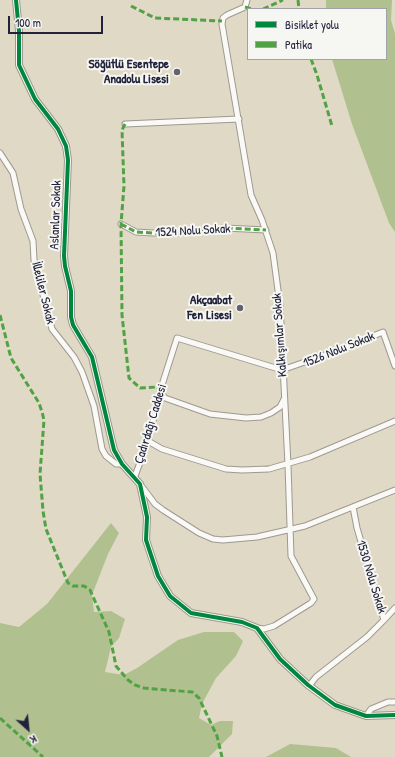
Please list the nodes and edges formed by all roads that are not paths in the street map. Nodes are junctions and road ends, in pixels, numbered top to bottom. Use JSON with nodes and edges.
{"nodes":[{"id":1,"x":16,"y":0,"type":"edge"},
{"id":2,"x":247,"y":0,"type":"edge"},
{"id":3,"x":239,"y":119,"type":"junction"},
{"id":4,"x":125,"y":124,"type":"dead end"},
{"id":5,"x":0,"y":153,"type":"edge"},
{"id":6,"x":121,"y":224,"type":"dead end"},
{"id":7,"x":266,"y":230,"type":"junction"},
{"id":8,"x":395,"y":366,"type":"edge"},
{"id":9,"x":282,"y":370,"type":"junction"},
{"id":10,"x":161,"y":392,"type":"junction"},
{"id":11,"x":285,"y":399,"type":"junction"},
{"id":12,"x":395,"y":421,"type":"edge"},
{"id":13,"x":148,"y":440,"type":"junction"},
{"id":14,"x":122,"y":464,"type":"junction"},
{"id":15,"x":288,"y":465,"type":"junction"},
{"id":16,"x":135,"y":476,"type":"junction"},
{"id":17,"x":140,"y":484,"type":"junction"},
{"id":18,"x":395,"y":490,"type":"edge"},
{"id":19,"x":353,"y":507,"type":"junction"},
{"id":20,"x":290,"y":531,"type":"junction"},
{"id":21,"x":395,"y":608,"type":"edge"},
{"id":22,"x":384,"y":620,"type":"junction"},
{"id":23,"x":257,"y":628,"type":"junction"},
{"id":24,"x":310,"y":686,"type":"junction"},
{"id":25,"x":395,"y":702,"type":"edge"},
{"id":26,"x":395,"y":715,"type":"edge"},
{"id":27,"x":366,"y":716,"type":"junction"}],
"edges":[{"from":1,"to":14,"type":"street","name":"Aslanlar Sokak"},
{"from":2,"to":3,"type":"street","name":"Kalkışımlar Sokak"},
{"from":3,"to":4,"type":"street"},
{"from":3,"to":7,"type":"street","name":"Kalkışımlar Sokak"},
{"from":5,"to":14,"type":"street","name":"İlleliler Sokak"},
{"from":6,"to":7,"type":"street","name":"1524 Nolu Sokak"},
{"from":7,"to":9,"type":"street","name":"Kalkışımlar Sokak"},
{"from":8,"to":9,"type":"street","name":"1526 Nolu Sokak"},
{"from":9,"to":10,"type":"street","name":"Çadırdağı Caddesi"},
{"from":9,"to":11,"type":"street","name":"Kalkışımlar Sokak"},
{"from":10,"to":11,"type":"street"},
{"from":10,"to":13,"type":"street","name":"Çadırdağı Caddesi"},
{"from":11,"to":15,"type":"street","name":"Kalkışımlar Sokak"},
{"from":12,"to":15,"type":"street"},
{"from":13,"to":15,"type":"street"},
{"from":13,"to":16,"type":"street","name":"Çadırdağı Caddesi"},
{"from":14,"to":16,"type":"street","name":"Aslanlar Sokak"},
{"from":15,"to":20,"type":"street","name":"Kalkışımlar Sokak"},
{"from":16,"to":17,"type":"street","name":"Çadırdağı Caddesi"},
{"from":17,"to":20,"type":"street"},
{"from":17,"to":23,"type":"street","name":"Çadırdağı Caddesi"},
{"from":18,"to":19,"type":"street"},
{"from":19,"to":20,"type":"street"},
{"from":19,"to":22,"type":"street","name":"1530 Nolu Sokak"},
{"from":20,"to":23,"type":"street","name":"Kalkışımlar Sokak"},
{"from":21,"to":22,"type":"street"},
{"from":22,"to":24,"type":"street","name":"1530 Nolu Sokak"},
{"from":23,"to":24,"type":"street"},
{"from":24,"to":27,"type":"street"},
{"from":25,"to":27,"type":"street"},
{"from":26,"to":27,"type":"street"}]}
